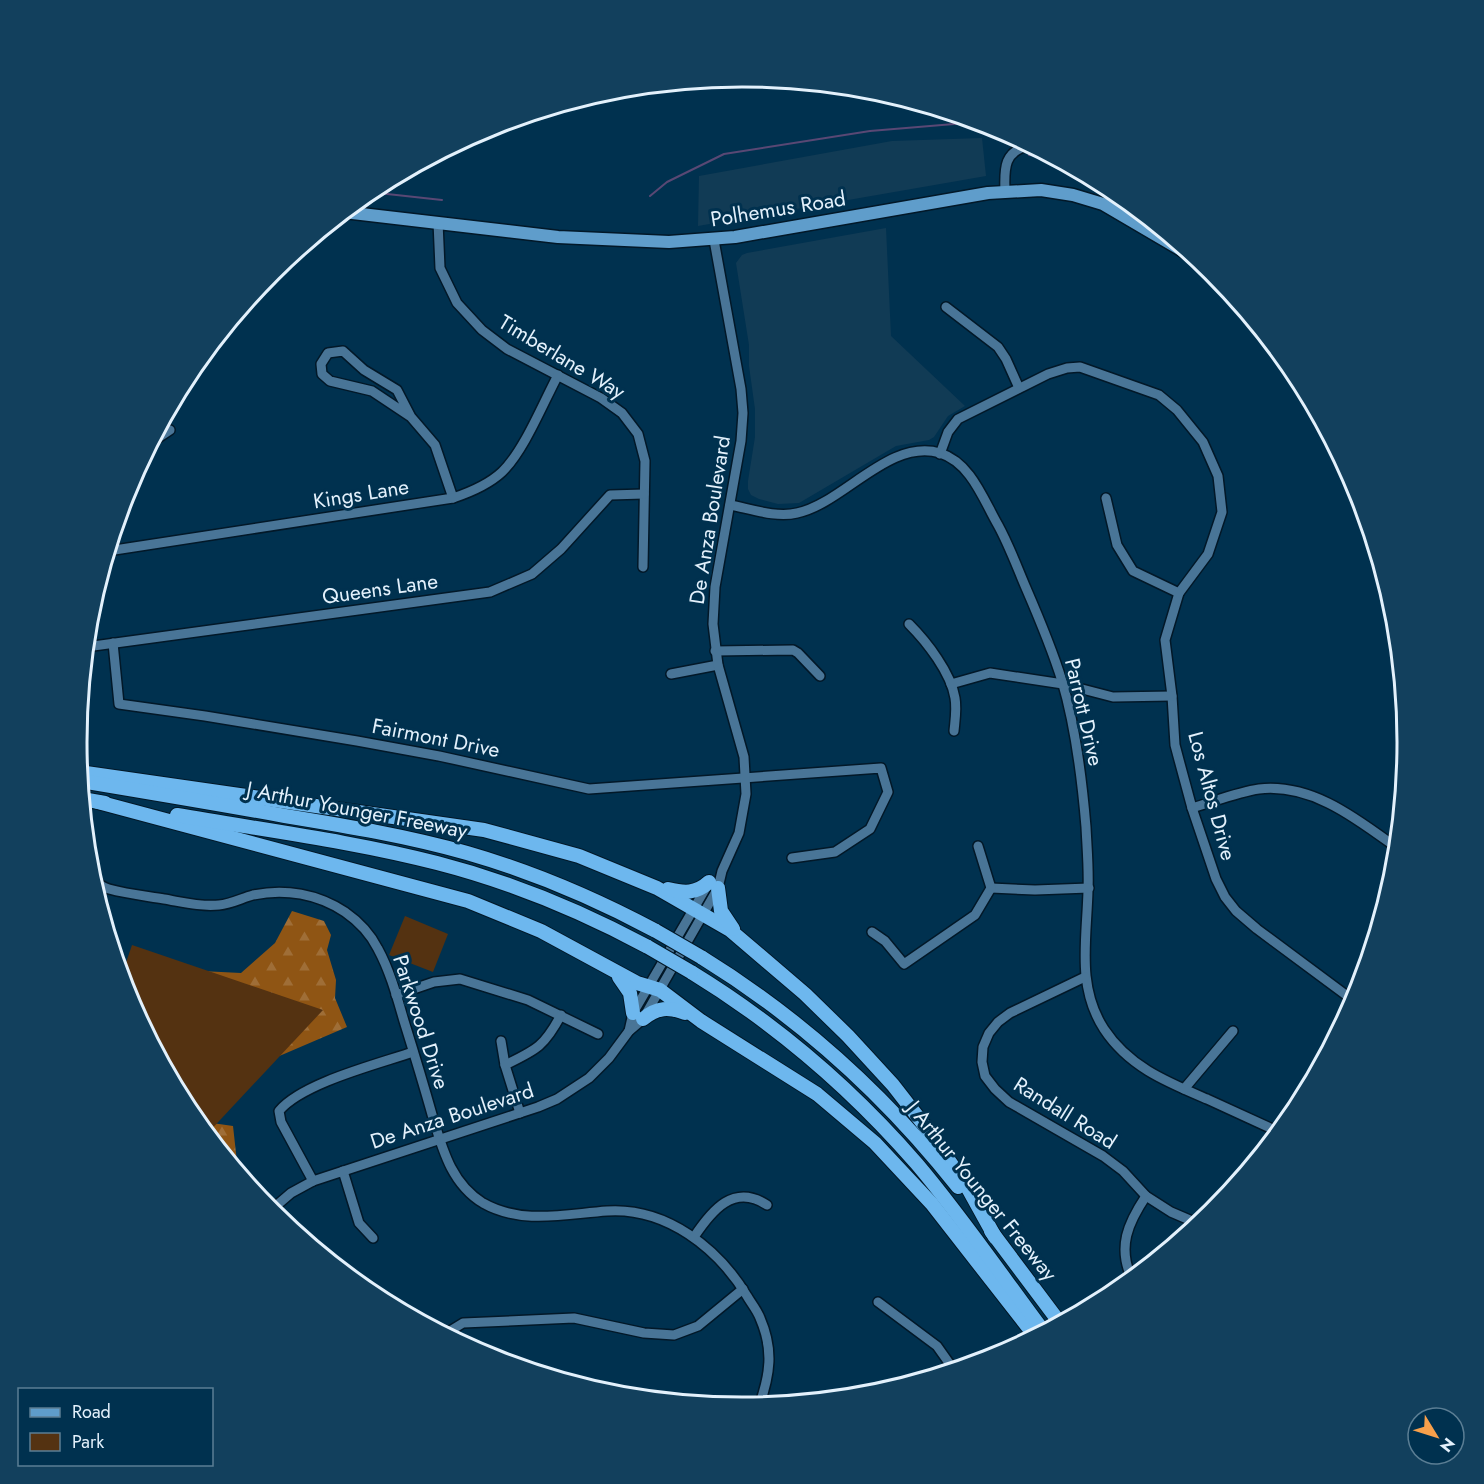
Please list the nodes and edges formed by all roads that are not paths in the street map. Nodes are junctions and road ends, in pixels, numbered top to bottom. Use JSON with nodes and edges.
{"nodes":[{"id":1,"x":1019,"y":149,"type":"edge"},
{"id":2,"x":1005,"y":190,"type":"junction"},
{"id":3,"x":355,"y":213,"type":"edge"},
{"id":4,"x":438,"y":222,"type":"junction"},
{"id":5,"x":1158,"y":236,"type":"edge"},
{"id":6,"x":714,"y":240,"type":"junction"},
{"id":7,"x":946,"y":307,"type":"dead end"},
{"id":8,"x":558,"y":375,"type":"junction"},
{"id":9,"x":1019,"y":388,"type":"junction"},
{"id":10,"x":411,"y":417,"type":"junction"},
{"id":11,"x":170,"y":430,"type":"dead end"},
{"id":12,"x":165,"y":434,"type":"edge"},
{"id":13,"x":940,"y":453,"type":"junction"},
{"id":14,"x":644,"y":494,"type":"junction"},
{"id":15,"x":453,"y":498,"type":"junction"},
{"id":16,"x":1106,"y":498,"type":"dead end"},
{"id":17,"x":730,"y":505,"type":"junction"},
{"id":18,"x":116,"y":550,"type":"edge"},
{"id":19,"x":643,"y":567,"type":"dead end"},
{"id":20,"x":1179,"y":593,"type":"junction"},
{"id":21,"x":909,"y":624,"type":"dead end"},
{"id":22,"x":113,"y":643,"type":"junction"},
{"id":23,"x":95,"y":646,"type":"edge"},
{"id":24,"x":715,"y":651,"type":"junction"},
{"id":25,"x":718,"y":665,"type":"junction"},
{"id":26,"x":671,"y":674,"type":"dead end"},
{"id":27,"x":820,"y":676,"type":"dead end"},
{"id":28,"x":951,"y":684,"type":"junction"},
{"id":29,"x":1063,"y":684,"type":"junction"},
{"id":30,"x":1172,"y":696,"type":"junction"},
{"id":31,"x":954,"y":731,"type":"dead end"},
{"id":32,"x":88,"y":773,"type":"edge"},
{"id":33,"x":746,"y":777,"type":"junction"},
{"id":34,"x":88,"y":782,"type":"edge"},
{"id":35,"x":90,"y":800,"type":"edge"},
{"id":36,"x":98,"y":802,"type":"junction"},
{"id":37,"x":1192,"y":808,"type":"junction"},
{"id":38,"x":1389,"y":842,"type":"edge"},
{"id":39,"x":978,"y":846,"type":"dead end"},
{"id":40,"x":792,"y":858,"type":"dead end"},
{"id":41,"x":646,"y":882,"type":"junction"},
{"id":42,"x":713,"y":885,"type":"junction"},
{"id":43,"x":104,"y":887,"type":"edge"},
{"id":44,"x":991,"y":888,"type":"junction"},
{"id":45,"x":1089,"y":888,"type":"junction"},
{"id":46,"x":698,"y":912,"type":"junction"},
{"id":47,"x":872,"y":932,"type":"dead end"},
{"id":48,"x":742,"y":940,"type":"junction"},
{"id":49,"x":608,"y":968,"type":"junction"},
{"id":50,"x":1085,"y":977,"type":"junction"},
{"id":51,"x":654,"y":989,"type":"junction"},
{"id":52,"x":396,"y":995,"type":"junction"},
{"id":53,"x":1346,"y":995,"type":"edge"},
{"id":54,"x":561,"y":1015,"type":"junction"},
{"id":55,"x":638,"y":1016,"type":"junction"},
{"id":56,"x":700,"y":1020,"type":"junction"},
{"id":57,"x":1233,"y":1031,"type":"dead end"},
{"id":58,"x":598,"y":1034,"type":"dead end"},
{"id":59,"x":501,"y":1041,"type":"dead end"},
{"id":60,"x":413,"y":1052,"type":"junction"},
{"id":61,"x":505,"y":1065,"type":"junction"},
{"id":62,"x":1184,"y":1089,"type":"junction"},
{"id":63,"x":520,"y":1113,"type":"junction"},
{"id":64,"x":1271,"y":1128,"type":"edge"},
{"id":65,"x":440,"y":1140,"type":"junction"},
{"id":66,"x":343,"y":1171,"type":"junction"},
{"id":67,"x":313,"y":1181,"type":"junction"},
{"id":68,"x":1146,"y":1196,"type":"junction"},
{"id":69,"x":278,"y":1204,"type":"edge"},
{"id":70,"x":767,"y":1205,"type":"dead end"},
{"id":71,"x":1189,"y":1220,"type":"edge"},
{"id":72,"x":694,"y":1237,"type":"junction"},
{"id":73,"x":995,"y":1237,"type":"junction"},
{"id":74,"x":373,"y":1238,"type":"dead end"},
{"id":75,"x":1130,"y":1270,"type":"edge"},
{"id":76,"x":742,"y":1289,"type":"junction"},
{"id":77,"x":879,"y":1302,"type":"dead end"},
{"id":78,"x":1055,"y":1317,"type":"edge"},
{"id":79,"x":1039,"y":1325,"type":"edge"},
{"id":80,"x":453,"y":1329,"type":"edge"},
{"id":81,"x":1030,"y":1330,"type":"edge"},
{"id":82,"x":948,"y":1364,"type":"edge"},
{"id":83,"x":762,"y":1397,"type":"edge"}],
"edges":[{"from":1,"to":2,"type":"street"},
{"from":2,"to":5,"type":"main road","name":"Polhemus Road"},
{"from":2,"to":6,"type":"main road","name":"Polhemus Road"},
{"from":3,"to":4,"type":"main road","name":"Polhemus Road"},
{"from":4,"to":6,"type":"main road","name":"Polhemus Road"},
{"from":4,"to":8,"type":"street","name":"Timberlane Way"},
{"from":6,"to":17,"type":"street","name":"De Anza Boulevard"},
{"from":7,"to":9,"type":"street"},
{"from":8,"to":14,"type":"street","name":"Timberlane Way"},
{"from":8,"to":15,"type":"street","name":"Kings Lane"},
{"from":9,"to":13,"type":"street","name":"Los Altos Drive"},
{"from":9,"to":20,"type":"street","name":"Los Altos Drive"},
{"from":10,"to":10,"type":"street"},
{"from":10,"to":15,"type":"street"},
{"from":11,"to":12,"type":"street"},
{"from":13,"to":17,"type":"street"},
{"from":13,"to":29,"type":"street","name":"Parrott Drive"},
{"from":14,"to":19,"type":"street","name":"Timberlane Way"},
{"from":14,"to":22,"type":"street","name":"Queens Lane"},
{"from":15,"to":18,"type":"street","name":"Kings Lane"},
{"from":16,"to":20,"type":"street"},
{"from":17,"to":24,"type":"street","name":"De Anza Boulevard"},
{"from":20,"to":30,"type":"street","name":"Los Altos Drive"},
{"from":21,"to":28,"type":"street"},
{"from":22,"to":23,"type":"street","name":"Queens Lane"},
{"from":22,"to":33,"type":"street","name":"Fairmont Drive"},
{"from":24,"to":25,"type":"street","name":"De Anza Boulevard"},
{"from":24,"to":27,"type":"street"},
{"from":25,"to":26,"type":"street"},
{"from":25,"to":33,"type":"street","name":"De Anza Boulevard"},
{"from":28,"to":29,"type":"street"},
{"from":28,"to":31,"type":"street"},
{"from":29,"to":30,"type":"street"},
{"from":29,"to":45,"type":"street","name":"Parrott Drive"},
{"from":30,"to":37,"type":"street","name":"Los Altos Drive"},
{"from":32,"to":41,"type":"highway"},
{"from":33,"to":40,"type":"street","name":"Fairmont Drive"},
{"from":33,"to":42,"type":"street","name":"De Anza Boulevard"},
{"from":34,"to":73,"type":"highway","name":"J Arthur Younger Freeway","bridge":true},
{"from":35,"to":36,"type":"highway","name":"J Arthur Younger Freeway"},
{"from":36,"to":49,"type":"highway"},
{"from":36,"to":79,"type":"highway","name":"J Arthur Younger Freeway","bridge":true},
{"from":37,"to":38,"type":"street"},
{"from":37,"to":53,"type":"street","name":"Los Altos Drive"},
{"from":39,"to":44,"type":"street"},
{"from":41,"to":42,"type":"highway"},
{"from":41,"to":46,"type":"highway"},
{"from":42,"to":46,"type":"street","name":"De Anza Boulevard"},
{"from":42,"to":48,"type":"highway"},
{"from":43,"to":52,"type":"street","name":"Parkwood Drive"},
{"from":44,"to":45,"type":"street"},
{"from":44,"to":47,"type":"street"},
{"from":45,"to":50,"type":"street","name":"Parrott Drive"},
{"from":46,"to":48,"type":"highway"},
{"from":46,"to":51,"type":"street","name":"De Anza Boulevard"},
{"from":48,"to":73,"type":"highway"},
{"from":49,"to":51,"type":"highway"},
{"from":49,"to":55,"type":"highway"},
{"from":50,"to":62,"type":"street","name":"Parrott Drive"},
{"from":50,"to":68,"type":"street","name":"Randall Road"},
{"from":51,"to":55,"type":"street","name":"De Anza Boulevard"},
{"from":51,"to":56,"type":"highway"},
{"from":52,"to":54,"type":"street"},
{"from":52,"to":60,"type":"street","name":"Parkwood Drive"},
{"from":54,"to":58,"type":"street"},
{"from":54,"to":61,"type":"street"},
{"from":55,"to":56,"type":"highway"},
{"from":55,"to":63,"type":"street","name":"De Anza Boulevard"},
{"from":56,"to":81,"type":"highway"},
{"from":57,"to":62,"type":"street"},
{"from":59,"to":61,"type":"street"},
{"from":60,"to":65,"type":"street","name":"Parkwood Drive"},
{"from":60,"to":67,"type":"street"},
{"from":61,"to":63,"type":"street"},
{"from":62,"to":64,"type":"street","name":"Parrott Drive"},
{"from":63,"to":65,"type":"street","name":"De Anza Boulevard"},
{"from":65,"to":66,"type":"street","name":"De Anza Boulevard"},
{"from":65,"to":72,"type":"street","name":"Parkwood Drive"},
{"from":66,"to":67,"type":"street","name":"De Anza Boulevard"},
{"from":66,"to":74,"type":"street"},
{"from":67,"to":69,"type":"street","name":"De Anza Boulevard"},
{"from":68,"to":71,"type":"street","name":"Randall Road"},
{"from":68,"to":75,"type":"street"},
{"from":70,"to":72,"type":"street"},
{"from":72,"to":76,"type":"street","name":"Parkwood Drive"},
{"from":73,"to":78,"type":"highway","name":"J Arthur Younger Freeway"},
{"from":76,"to":80,"type":"street"},
{"from":76,"to":83,"type":"street","name":"Parkwood Drive"},
{"from":77,"to":82,"type":"street"}]}
